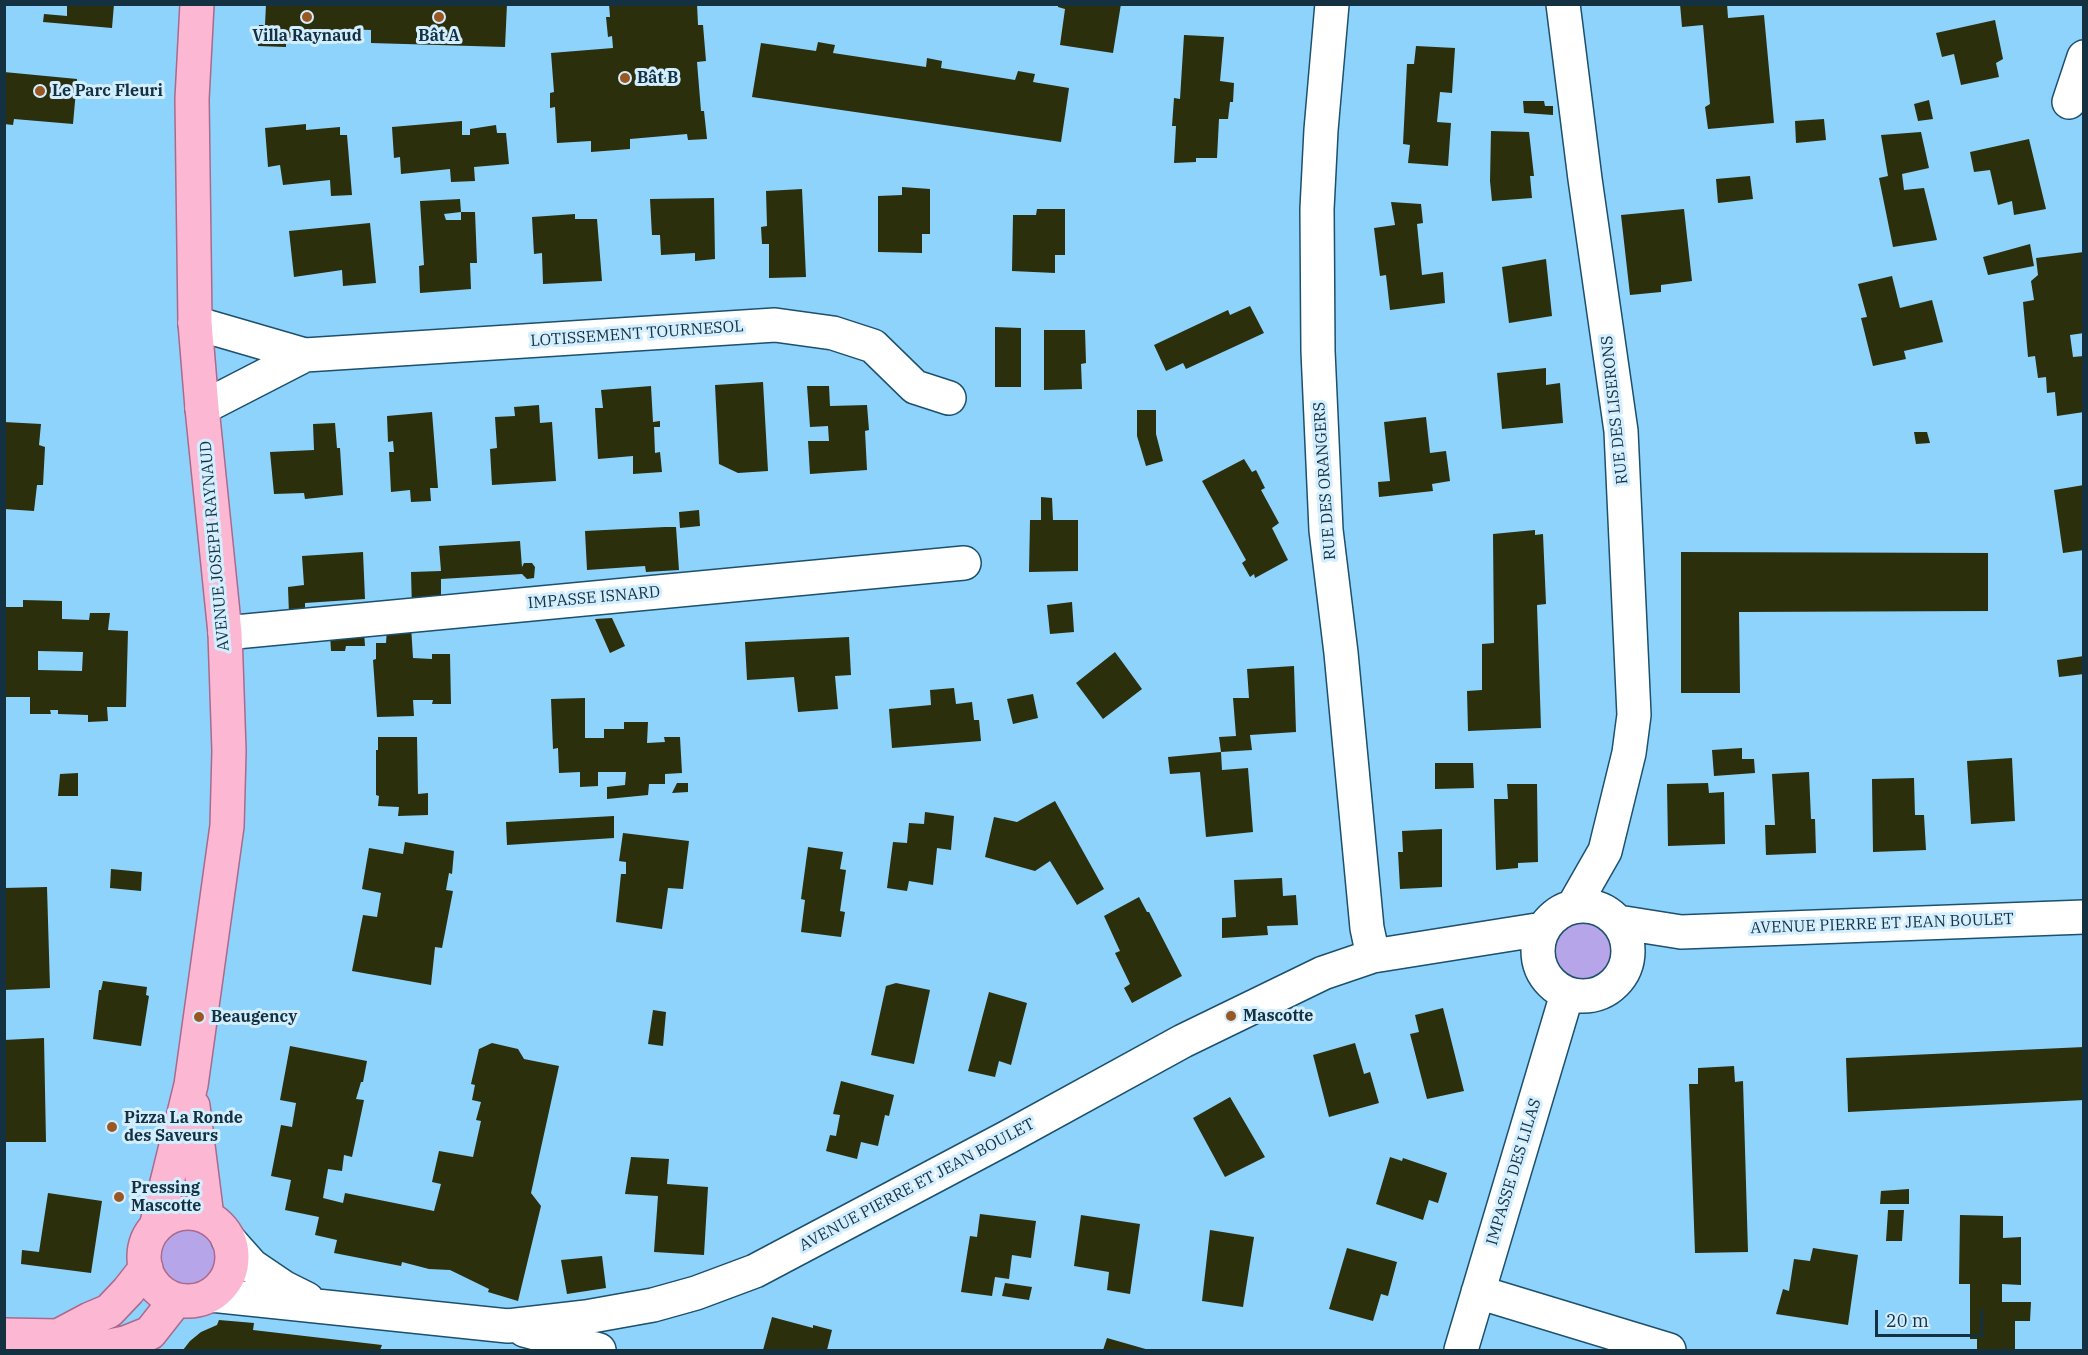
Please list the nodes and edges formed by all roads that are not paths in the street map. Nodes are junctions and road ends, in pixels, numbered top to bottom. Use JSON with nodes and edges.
{"nodes":[{"id":1,"x":197,"y":4,"type":"edge"},
{"id":2,"x":1332,"y":4,"type":"edge"},
{"id":3,"x":1563,"y":4,"type":"edge"},
{"id":4,"x":2084,"y":57,"type":"edge"},
{"id":5,"x":2069,"y":102,"type":"dead end"},
{"id":6,"x":195,"y":323,"type":"junction"},
{"id":7,"x":305,"y":355,"type":"junction"},
{"id":8,"x":949,"y":398,"type":"dead end"},
{"id":9,"x":202,"y":408,"type":"junction"},
{"id":10,"x":964,"y":563,"type":"dead end"},
{"id":11,"x":225,"y":633,"type":"junction"},
{"id":12,"x":1605,"y":851,"type":"junction"},
{"id":13,"x":1573,"y":907,"type":"junction"},
{"id":14,"x":2084,"y":917,"type":"edge"},
{"id":15,"x":1617,"y":920,"type":"junction"},
{"id":16,"x":1544,"y":928,"type":"junction"},
{"id":17,"x":1681,"y":932,"type":"junction"},
{"id":18,"x":1489,"y":938,"type":"junction"},
{"id":19,"x":1373,"y":956,"type":"junction"},
{"id":20,"x":1627,"y":965,"type":"junction"},
{"id":21,"x":1542,"y":971,"type":"junction"},
{"id":22,"x":1567,"y":994,"type":"junction"},
{"id":23,"x":191,"y":1085,"type":"junction"},
{"id":24,"x":156,"y":1227,"type":"junction"},
{"id":25,"x":218,"y":1228,"type":"junction"},
{"id":26,"x":146,"y":1268,"type":"junction"},
{"id":27,"x":1478,"y":1292,"type":"junction"},
{"id":28,"x":212,"y":1295,"type":"junction"},
{"id":29,"x":176,"y":1300,"type":"junction"},
{"id":30,"x":319,"y":1306,"type":"junction"},
{"id":31,"x":508,"y":1326,"type":"junction"},
{"id":32,"x":4,"y":1335,"type":"edge"},
{"id":33,"x":58,"y":1336,"type":"junction"},
{"id":34,"x":149,"y":1342,"type":"edge"},
{"id":35,"x":599,"y":1350,"type":"edge"},
{"id":36,"x":1461,"y":1350,"type":"edge"},
{"id":37,"x":1669,"y":1350,"type":"edge"}],
"edges":[{"from":1,"to":6,"type":"main road","name":"AVENUE JOSEPH RAYNAUD"},
{"from":2,"to":19,"type":"street","name":"RUE DES ORANGERS"},
{"from":3,"to":12,"type":"street","name":"RUE DES LISERONS"},
{"from":4,"to":5,"type":"street"},
{"from":6,"to":7,"type":"street","name":"LOTISSEMENT TOURNESOL"},
{"from":6,"to":9,"type":"main road","name":"AVENUE JOSEPH RAYNAUD"},
{"from":7,"to":8,"type":"street","name":"LOTISSEMENT TOURNESOL"},
{"from":7,"to":9,"type":"street","name":"LOTISSEMENT TOURNESOL"},
{"from":9,"to":11,"type":"main road","name":"AVENUE JOSEPH RAYNAUD"},
{"from":10,"to":11,"type":"street","name":"IMPASSE ISNARD"},
{"from":11,"to":23,"type":"main road","name":"AVENUE JOSEPH RAYNAUD"},
{"from":12,"to":13,"type":"street","name":"RUE DES LISERONS"},
{"from":12,"to":15,"type":"street","name":"RUE DES LISERONS"},
{"from":13,"to":15,"type":"street"},
{"from":13,"to":16,"type":"street"},
{"from":14,"to":17,"type":"street","name":"AVENUE PIERRE ET JEAN BOULET"},
{"from":15,"to":17,"type":"street","name":"AVENUE PIERRE ET JEAN BOULET"},
{"from":15,"to":20,"type":"street"},
{"from":16,"to":18,"type":"street","name":"AVENUE PIERRE ET JEAN BOULET"},
{"from":16,"to":21,"type":"street"},
{"from":17,"to":20,"type":"street","name":"AVENUE PIERRE ET JEAN BOULET"},
{"from":18,"to":19,"type":"street","name":"AVENUE PIERRE ET JEAN BOULET"},
{"from":18,"to":21,"type":"street"},
{"from":19,"to":31,"type":"street","name":"AVENUE PIERRE ET JEAN BOULET"},
{"from":20,"to":22,"type":"street"},
{"from":21,"to":22,"type":"street"},
{"from":22,"to":27,"type":"street","name":"IMPASSE DES LILAS"},
{"from":23,"to":24,"type":"main road","name":"AVENUE JOSEPH RAYNAUD"},
{"from":23,"to":25,"type":"main road","name":"AVENUE JOSEPH RAYNAUD"},
{"from":24,"to":25,"type":"main road"},
{"from":24,"to":26,"type":"main road"},
{"from":25,"to":28,"type":"main road"},
{"from":25,"to":30,"type":"street","name":"AVENUE PIERRE ET JEAN BOULET"},
{"from":26,"to":29,"type":"main road"},
{"from":26,"to":33,"type":"main road"},
{"from":27,"to":36,"type":"street","name":"IMPASSE DES LILAS"},
{"from":27,"to":37,"type":"street"},
{"from":28,"to":29,"type":"main road"},
{"from":28,"to":30,"type":"street","name":"AVENUE PIERRE ET JEAN BOULET"},
{"from":29,"to":34,"type":"main road"},
{"from":30,"to":31,"type":"street","name":"AVENUE PIERRE ET JEAN BOULET"},
{"from":31,"to":35,"type":"street"},
{"from":32,"to":33,"type":"main road"},
{"from":33,"to":34,"type":"main road"}]}
